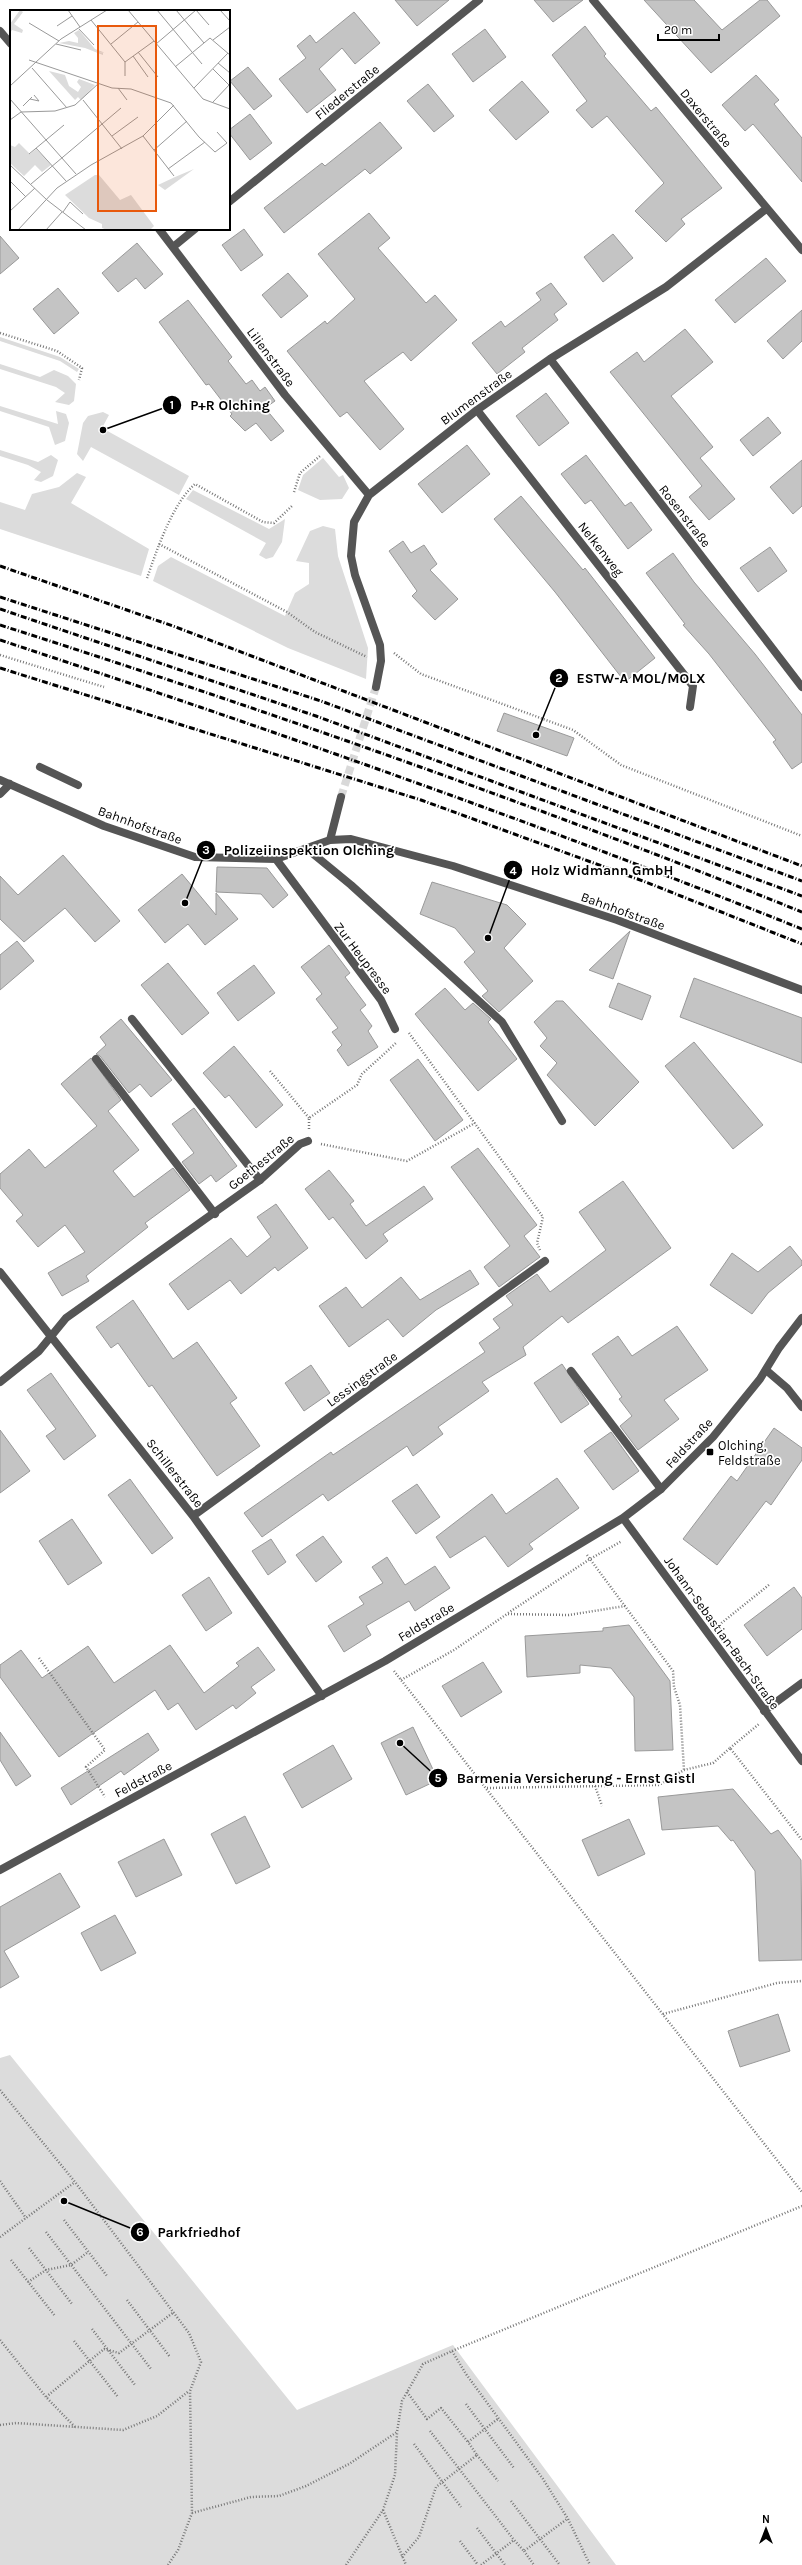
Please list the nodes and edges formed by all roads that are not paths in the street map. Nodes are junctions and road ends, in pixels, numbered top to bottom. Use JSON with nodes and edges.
{"nodes":[{"id":1,"x":479,"y":0,"type":"edge"},
{"id":2,"x":593,"y":0,"type":"edge"},
{"id":3,"x":0,"y":31,"type":"edge"},
{"id":4,"x":10,"y":43,"type":"edge"},
{"id":5,"x":230,"y":201,"type":"edge"},
{"id":6,"x":766,"y":209,"type":"junction"},
{"id":7,"x":160,"y":230,"type":"edge"},
{"id":8,"x":194,"y":230,"type":"edge"},
{"id":9,"x":173,"y":247,"type":"junction"},
{"id":10,"x":801,"y":248,"type":"edge"},
{"id":11,"x":550,"y":359,"type":"junction"},
{"id":12,"x":477,"y":410,"type":"junction"},
{"id":13,"x":369,"y":495,"type":"junction"},
{"id":14,"x":376,"y":687,"type":"tunnel mouth"},
{"id":15,"x":802,"y":687,"type":"edge"},
{"id":16,"x":690,"y":707,"type":"dead end"},
{"id":17,"x":40,"y":767,"type":"dead end"},
{"id":18,"x":0,"y":780,"type":"edge"},
{"id":19,"x":10,"y":784,"type":"junction"},
{"id":20,"x":78,"y":785,"type":"dead end"},
{"id":21,"x":0,"y":794,"type":"edge"},
{"id":22,"x":341,"y":796,"type":"tunnel mouth"},
{"id":23,"x":330,"y":840,"type":"junction"},
{"id":24,"x":306,"y":848,"type":"junction"},
{"id":25,"x":276,"y":860,"type":"junction"},
{"id":26,"x":802,"y":990,"type":"edge"},
{"id":27,"x":132,"y":1019,"type":"dead end"},
{"id":28,"x":395,"y":1029,"type":"road end"},
{"id":29,"x":96,"y":1059,"type":"dead end"},
{"id":30,"x":562,"y":1121,"type":"dead end"},
{"id":31,"x":308,"y":1141,"type":"road end"},
{"id":32,"x":260,"y":1180,"type":"junction"},
{"id":33,"x":215,"y":1214,"type":"junction"},
{"id":34,"x":545,"y":1261,"type":"road end"},
{"id":35,"x":0,"y":1272,"type":"edge"},
{"id":36,"x":802,"y":1318,"type":"edge"},
{"id":37,"x":51,"y":1334,"type":"junction"},
{"id":38,"x":766,"y":1370,"type":"junction"},
{"id":39,"x":571,"y":1371,"type":"dead end"},
{"id":40,"x":0,"y":1382,"type":"edge"},
{"id":41,"x":802,"y":1407,"type":"edge"},
{"id":42,"x":661,"y":1489,"type":"junction"},
{"id":43,"x":193,"y":1516,"type":"junction"},
{"id":44,"x":623,"y":1518,"type":"junction"},
{"id":45,"x":802,"y":1683,"type":"edge"},
{"id":46,"x":322,"y":1696,"type":"junction"},
{"id":47,"x":766,"y":1714,"type":"junction"},
{"id":48,"x":802,"y":1761,"type":"edge"},
{"id":49,"x":0,"y":1870,"type":"edge"}],
"edges":[{"from":1,"to":5,"type":"street","name":"Fliederstraße"},
{"from":2,"to":6,"type":"street","name":"Daxerstraße"},
{"from":3,"to":4,"type":"street"},
{"from":6,"to":10,"type":"street","name":"Daxerstraße"},
{"from":6,"to":11,"type":"street","name":"Blumenstraße"},
{"from":7,"to":9,"type":"street","name":"Lilienstraße"},
{"from":8,"to":9,"type":"street"},
{"from":9,"to":13,"type":"street","name":"Lilienstraße"},
{"from":11,"to":12,"type":"street","name":"Blumenstraße"},
{"from":11,"to":15,"type":"street","name":"Rosenstraße"},
{"from":12,"to":13,"type":"street","name":"Blumenstraße"},
{"from":12,"to":16,"type":"street","name":"Nelkenweg"},
{"from":13,"to":14,"type":"street","name":"Blumenstraße"},
{"from":17,"to":20,"type":"street"},
{"from":18,"to":19,"type":"street","name":"Bahnhofstraße"},
{"from":19,"to":21,"type":"street"},
{"from":19,"to":25,"type":"street","name":"Bahnhofstraße"},
{"from":22,"to":23,"type":"street"},
{"from":23,"to":24,"type":"street","name":"Bahnhofstraße"},
{"from":23,"to":26,"type":"street","name":"Bahnhofstraße"},
{"from":24,"to":25,"type":"street","name":"Bahnhofstraße"},
{"from":24,"to":30,"type":"street"},
{"from":25,"to":28,"type":"street","name":"Zur Heupresse"},
{"from":27,"to":32,"type":"street"},
{"from":29,"to":33,"type":"street"},
{"from":31,"to":32,"type":"street","name":"Goethestraße"},
{"from":32,"to":33,"type":"street","name":"Goethestraße"},
{"from":33,"to":37,"type":"street","name":"Goethestraße"},
{"from":34,"to":43,"type":"street","name":"Lessingstraße"},
{"from":35,"to":37,"type":"street","name":"Schillerstraße"},
{"from":36,"to":38,"type":"street","name":"Feldstraße"},
{"from":37,"to":40,"type":"street","name":"Goethestraße"},
{"from":37,"to":43,"type":"street","name":"Schillerstraße"},
{"from":38,"to":41,"type":"street"},
{"from":38,"to":42,"type":"street","name":"Feldstraße"},
{"from":39,"to":42,"type":"street"},
{"from":42,"to":44,"type":"street","name":"Feldstraße"},
{"from":43,"to":46,"type":"street","name":"Schillerstraße"},
{"from":44,"to":46,"type":"street","name":"Feldstraße"},
{"from":44,"to":47,"type":"street","name":"Johann-Sebastian-Bach-Straße"},
{"from":45,"to":47,"type":"street"},
{"from":46,"to":49,"type":"street","name":"Feldstraße"},
{"from":47,"to":48,"type":"street","name":"Johann-Sebastian-Bach-Straße"}]}
